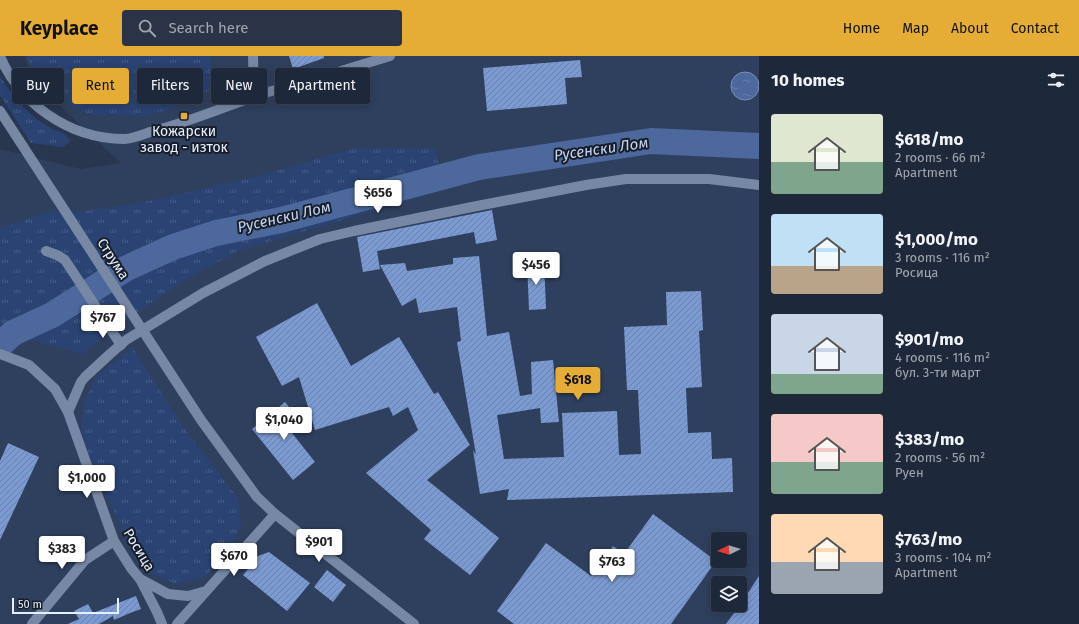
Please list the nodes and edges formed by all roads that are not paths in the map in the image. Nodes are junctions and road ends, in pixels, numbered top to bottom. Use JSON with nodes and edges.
{"nodes":[{"id":1,"x":0,"y":56,"type":"edge"},
{"id":2,"x":254,"y":56,"type":"edge"},
{"id":3,"x":390,"y":56,"type":"edge"},
{"id":4,"x":254,"y":68,"type":"edge"},
{"id":5,"x":267,"y":92,"type":"edge"},
{"id":6,"x":234,"y":104,"type":"edge"},
{"id":7,"x":0,"y":111,"type":"edge"},
{"id":8,"x":759,"y":185,"type":"edge"},
{"id":9,"x":46,"y":251,"type":"dead end"},
{"id":10,"x":121,"y":345,"type":"junction"},
{"id":11,"x":0,"y":354,"type":"edge"},
{"id":12,"x":68,"y":412,"type":"junction"},
{"id":13,"x":275,"y":514,"type":"junction"},
{"id":14,"x":114,"y":541,"type":"junction"},
{"id":15,"x":140,"y":579,"type":"junction"},
{"id":16,"x":206,"y":591,"type":"junction"},
{"id":17,"x":32,"y":624,"type":"edge"},
{"id":18,"x":162,"y":624,"type":"edge"},
{"id":19,"x":177,"y":624,"type":"edge"},
{"id":20,"x":414,"y":624,"type":"edge"}],
"edges":[{"from":1,"to":6,"type":"street"},
{"from":2,"to":4,"type":"street"},
{"from":3,"to":5,"type":"street"},
{"from":7,"to":13,"type":"street","name":"Струма"},
{"from":8,"to":10,"type":"street"},
{"from":9,"to":10,"type":"street"},
{"from":10,"to":12,"type":"street"},
{"from":11,"to":12,"type":"street","name":"Росица"},
{"from":12,"to":14,"type":"street","name":"Росица"},
{"from":13,"to":16,"type":"street"},
{"from":13,"to":20,"type":"street","name":"Струма"},
{"from":14,"to":15,"type":"street","name":"Росица"},
{"from":14,"to":17,"type":"street"},
{"from":15,"to":16,"type":"street"},
{"from":15,"to":18,"type":"street","name":"Росица"},
{"from":16,"to":19,"type":"street"}]}
